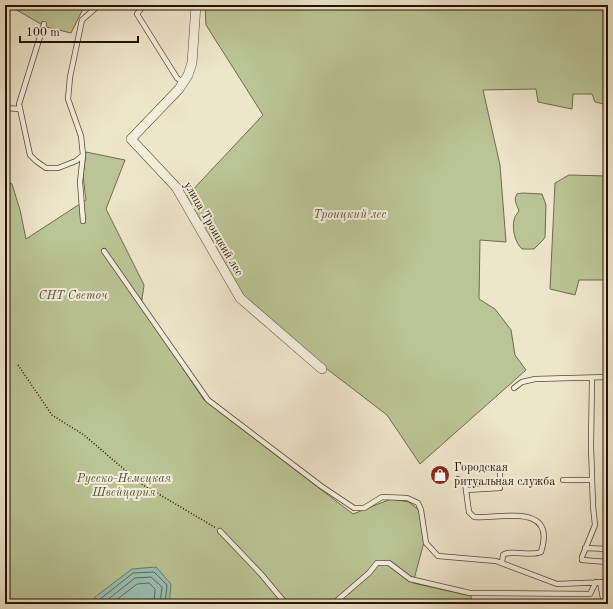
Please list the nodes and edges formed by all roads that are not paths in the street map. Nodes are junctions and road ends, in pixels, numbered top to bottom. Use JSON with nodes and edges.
{"nodes":[{"id":1,"x":98,"y":5,"type":"edge"},
{"id":2,"x":144,"y":5,"type":"edge"},
{"id":3,"x":196,"y":5,"type":"edge"},
{"id":4,"x":44,"y":24,"type":"dead end"},
{"id":5,"x":183,"y":83,"type":"junction"},
{"id":6,"x":5,"y":108,"type":"edge"},
{"id":7,"x":20,"y":109,"type":"junction"},
{"id":8,"x":83,"y":155,"type":"junction"},
{"id":9,"x":83,"y":222,"type":"dead end"},
{"id":10,"x":104,"y":251,"type":"dead end"},
{"id":11,"x":322,"y":369,"type":"dead end"},
{"id":12,"x":608,"y":377,"type":"edge"},
{"id":13,"x":592,"y":378,"type":"junction"},
{"id":14,"x":514,"y":388,"type":"dead end"},
{"id":15,"x":500,"y":472,"type":"dead end"},
{"id":16,"x":458,"y":479,"type":"dead end"},
{"id":17,"x":563,"y":480,"type":"dead end"},
{"id":18,"x":592,"y":480,"type":"junction"},
{"id":19,"x":466,"y":490,"type":"junction"},
{"id":20,"x":220,"y":531,"type":"road end"},
{"id":21,"x":586,"y":548,"type":"junction"},
{"id":22,"x":608,"y":549,"type":"edge"},
{"id":23,"x":608,"y":562,"type":"edge"},
{"id":24,"x":502,"y":563,"type":"junction"},
{"id":25,"x":598,"y":582,"type":"junction"},
{"id":26,"x":608,"y":582,"type":"edge"},
{"id":27,"x":286,"y":604,"type":"edge"},
{"id":28,"x":333,"y":604,"type":"edge"},
{"id":29,"x":604,"y":604,"type":"edge"}],
"edges":[{"from":1,"to":8,"type":"lane"},
{"from":2,"to":5,"type":"lane"},
{"from":3,"to":5,"type":"street","name":"улица Троицкий лес"},
{"from":4,"to":7,"type":"lane"},
{"from":5,"to":11,"type":"street","name":"улица Троицкий лес"},
{"from":6,"to":7,"type":"lane"},
{"from":7,"to":8,"type":"lane"},
{"from":8,"to":9,"type":"lane"},
{"from":10,"to":24,"type":"lane"},
{"from":12,"to":13,"type":"lane"},
{"from":13,"to":14,"type":"lane"},
{"from":13,"to":18,"type":"lane"},
{"from":15,"to":19,"type":"lane"},
{"from":16,"to":19,"type":"lane"},
{"from":17,"to":18,"type":"lane"},
{"from":18,"to":21,"type":"lane"},
{"from":19,"to":24,"type":"lane"},
{"from":20,"to":27,"type":"lane"},
{"from":21,"to":22,"type":"lane"},
{"from":21,"to":23,"type":"lane"},
{"from":24,"to":25,"type":"lane"},
{"from":25,"to":26,"type":"lane"},
{"from":25,"to":28,"type":"lane"},
{"from":25,"to":29,"type":"lane"}]}
